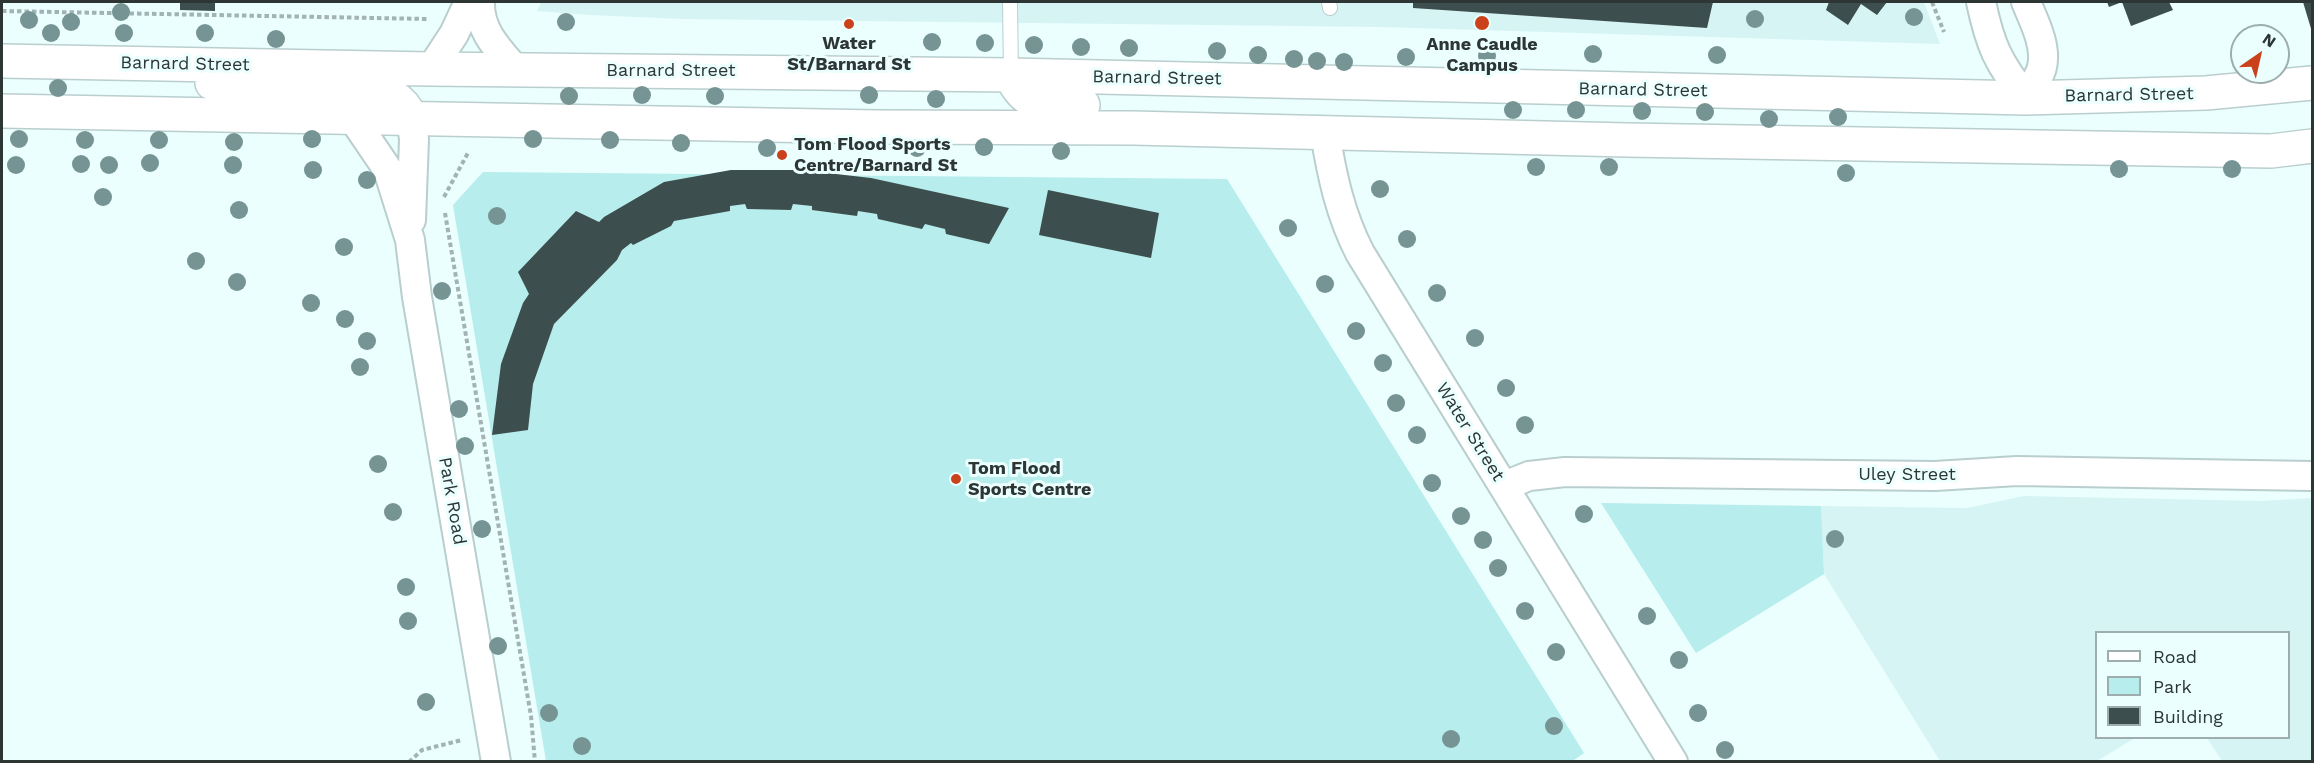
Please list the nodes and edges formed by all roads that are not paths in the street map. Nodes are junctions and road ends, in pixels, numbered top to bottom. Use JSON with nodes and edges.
{"nodes":[{"id":1,"x":469,"y":2,"type":"edge"},
{"id":2,"x":480,"y":2,"type":"edge"},
{"id":3,"x":1010,"y":2,"type":"edge"},
{"id":4,"x":1981,"y":2,"type":"edge"},
{"id":5,"x":2026,"y":2,"type":"edge"},
{"id":6,"x":2,"y":61,"type":"edge"},
{"id":7,"x":71,"y":62,"type":"junction"},
{"id":8,"x":430,"y":69,"type":"junction"},
{"id":9,"x":515,"y":69,"type":"junction"},
{"id":10,"x":1011,"y":75,"type":"junction"},
{"id":11,"x":1319,"y":81,"type":"junction"},
{"id":12,"x":2313,"y":83,"type":"edge"},
{"id":13,"x":2026,"y":98,"type":"junction"},
{"id":14,"x":10,"y":109,"type":"edge"},
{"id":15,"x":352,"y":117,"type":"junction"},
{"id":16,"x":411,"y":118,"type":"junction"},
{"id":17,"x":1133,"y":128,"type":"junction"},
{"id":18,"x":1325,"y":133,"type":"junction"},
{"id":19,"x":2026,"y":146,"type":"junction"},
{"id":20,"x":2313,"y":146,"type":"edge"},
{"id":21,"x":410,"y":240,"type":"junction"},
{"id":22,"x":2313,"y":476,"type":"edge"},
{"id":23,"x":1504,"y":486,"type":"junction"},
{"id":24,"x":496,"y":762,"type":"edge"},
{"id":25,"x":1673,"y":762,"type":"edge"}],
"edges":[{"from":1,"to":8,"type":"street"},
{"from":2,"to":9,"type":"street"},
{"from":3,"to":10,"type":"lane"},
{"from":4,"to":13,"type":"street"},
{"from":5,"to":13,"type":"street"},
{"from":6,"to":7,"type":"main road","name":"Barnard Street"},
{"from":7,"to":8,"type":"main road","name":"Barnard Street"},
{"from":7,"to":16,"type":"main road"},
{"from":8,"to":9,"type":"main road","name":"Barnard Street"},
{"from":9,"to":10,"type":"main road","name":"Barnard Street"},
{"from":10,"to":11,"type":"main road","name":"Barnard Street"},
{"from":10,"to":17,"type":"main road"},
{"from":11,"to":13,"type":"main road","name":"Barnard Street"},
{"from":11,"to":18,"type":"main road","name":"Water Street"},
{"from":12,"to":13,"type":"main road","name":"Barnard Street"},
{"from":13,"to":19,"type":"main road"},
{"from":14,"to":15,"type":"main road"},
{"from":15,"to":16,"type":"main road"},
{"from":15,"to":21,"type":"street","name":"Park Road"},
{"from":16,"to":17,"type":"main road"},
{"from":16,"to":21,"type":"street","name":"Park Road"},
{"from":17,"to":18,"type":"main road"},
{"from":18,"to":19,"type":"main road"},
{"from":18,"to":23,"type":"street","name":"Water Street"},
{"from":19,"to":20,"type":"main road"},
{"from":21,"to":24,"type":"street","name":"Park Road"},
{"from":22,"to":23,"type":"street","name":"Uley Street"},
{"from":23,"to":25,"type":"street","name":"Water Street"}]}
